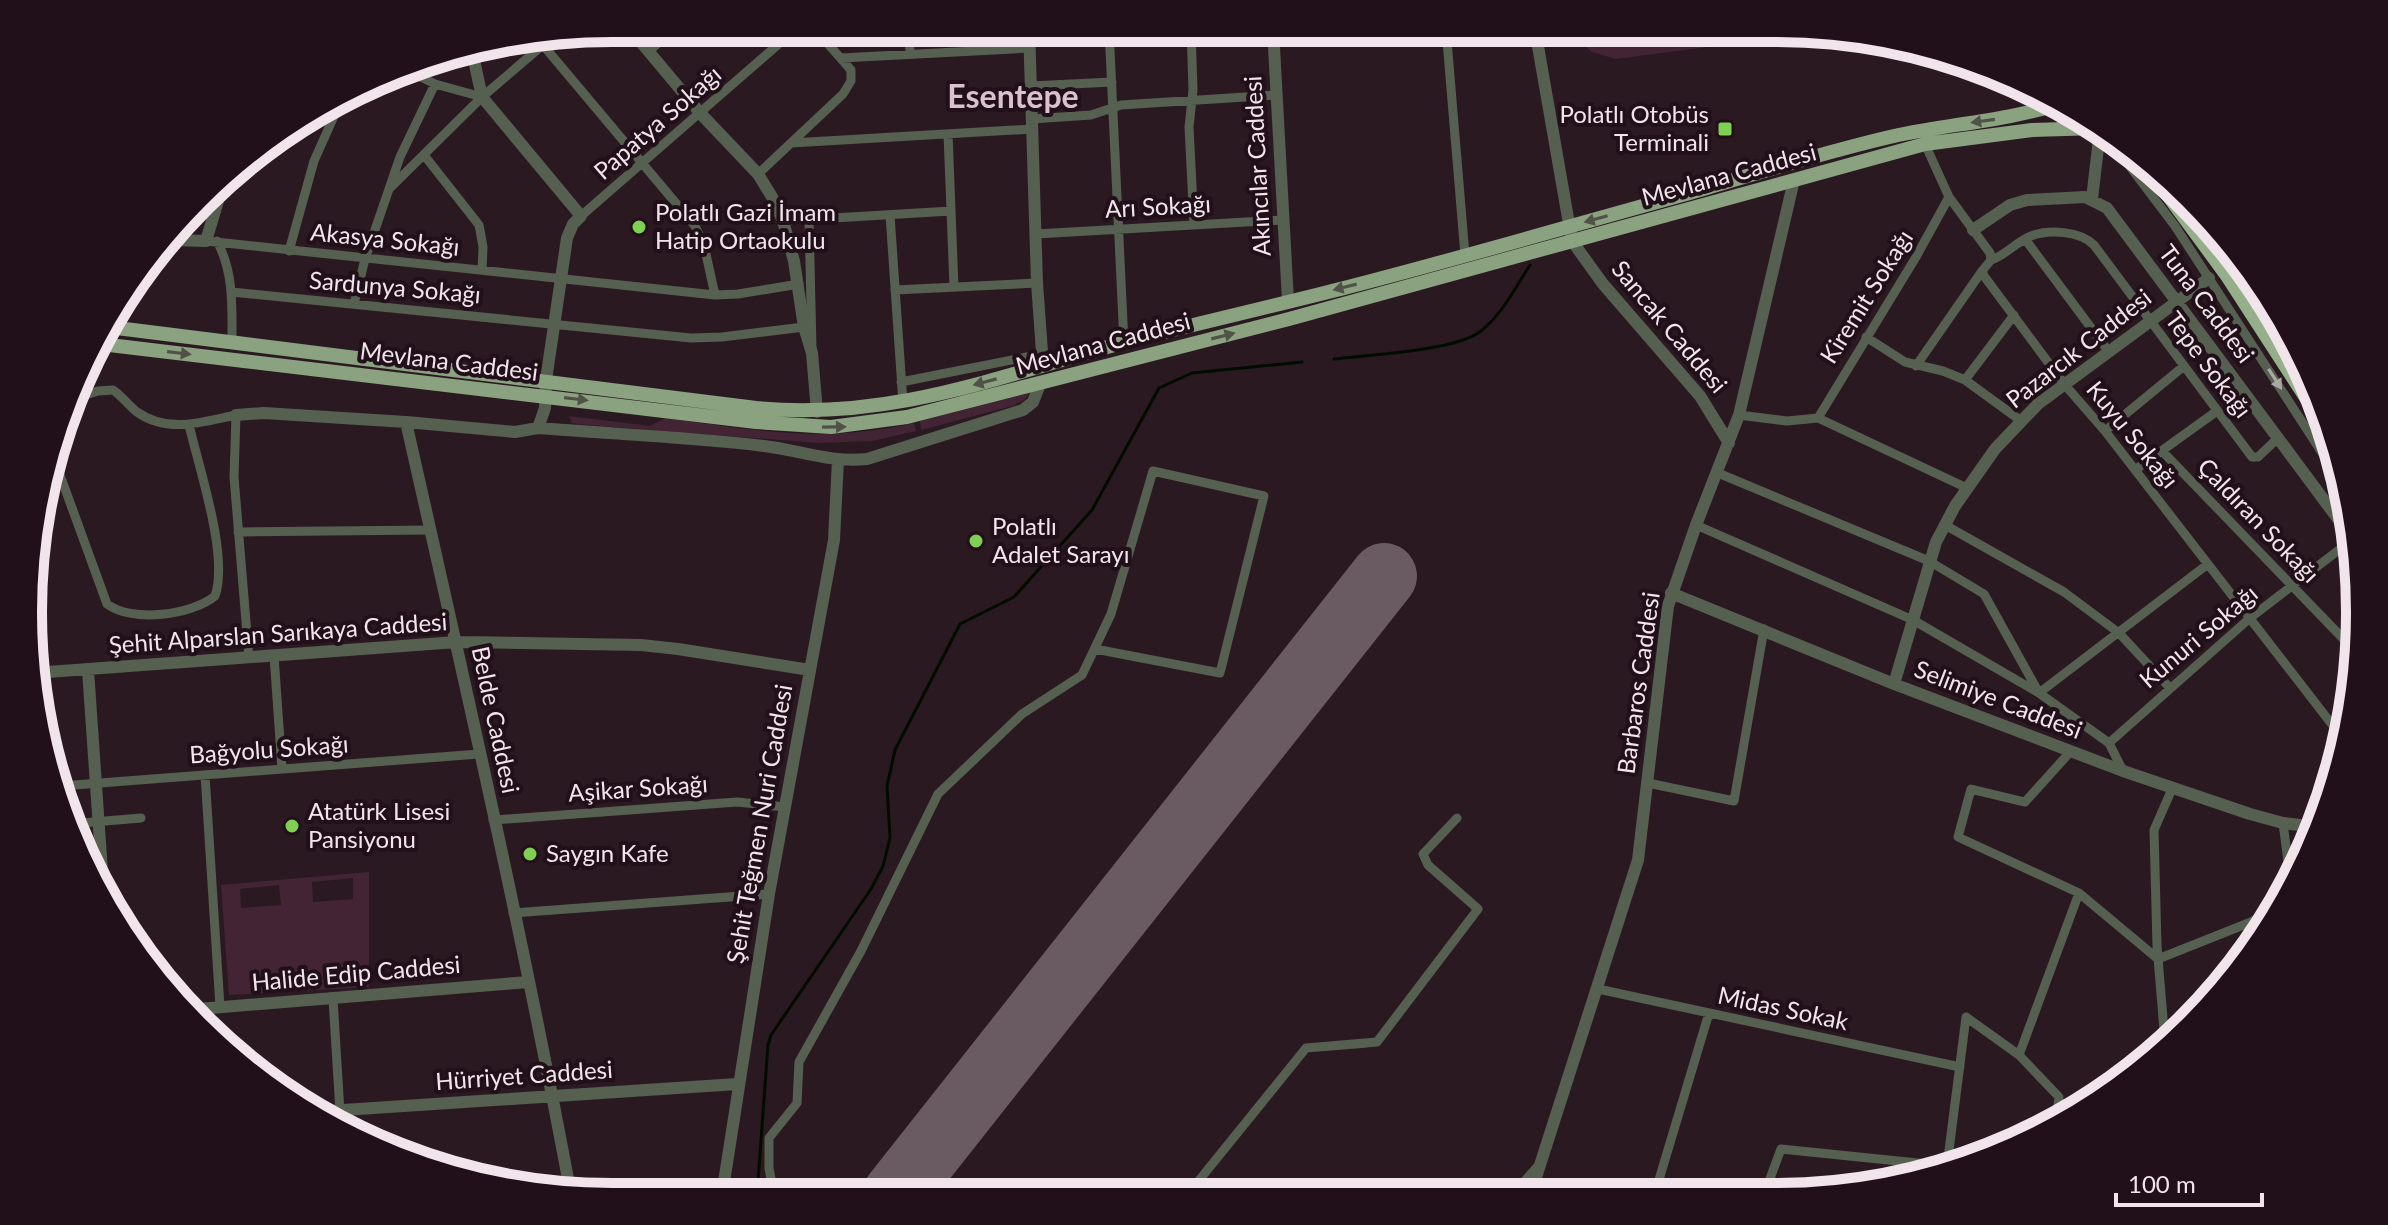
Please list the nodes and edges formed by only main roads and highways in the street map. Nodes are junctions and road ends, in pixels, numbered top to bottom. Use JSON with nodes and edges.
{"nodes":[{"id":1,"x":2035,"y":105,"type":"edge"},
{"id":2,"x":2080,"y":130,"type":"edge"},
{"id":3,"x":2162,"y":193,"type":"edge"},
{"id":4,"x":1570,"y":234,"type":"junction"},
{"id":5,"x":117,"y":328,"type":"edge"},
{"id":6,"x":109,"y":345,"type":"edge"},
{"id":7,"x":2298,"y":383,"type":"edge"},
{"id":8,"x":546,"y":388,"type":"junction"}],
"edges":[{"from":1,"to":4,"type":"main road","name":"Mevlana Caddesi","one_way":true},
{"from":2,"to":4,"type":"main road","name":"Mevlana Caddesi"},
{"from":3,"to":7,"type":"highway"},
{"from":4,"to":8,"type":"main road","name":"Mevlana Caddesi","one_way":true},
{"from":8,"to":4,"type":"main road","name":"Mevlana Caddesi","one_way":true},
{"from":5,"to":8,"type":"main road","name":"Mevlana Caddesi"},
{"from":6,"to":8,"type":"main road","name":"Mevlana Caddesi","one_way":true}]}
